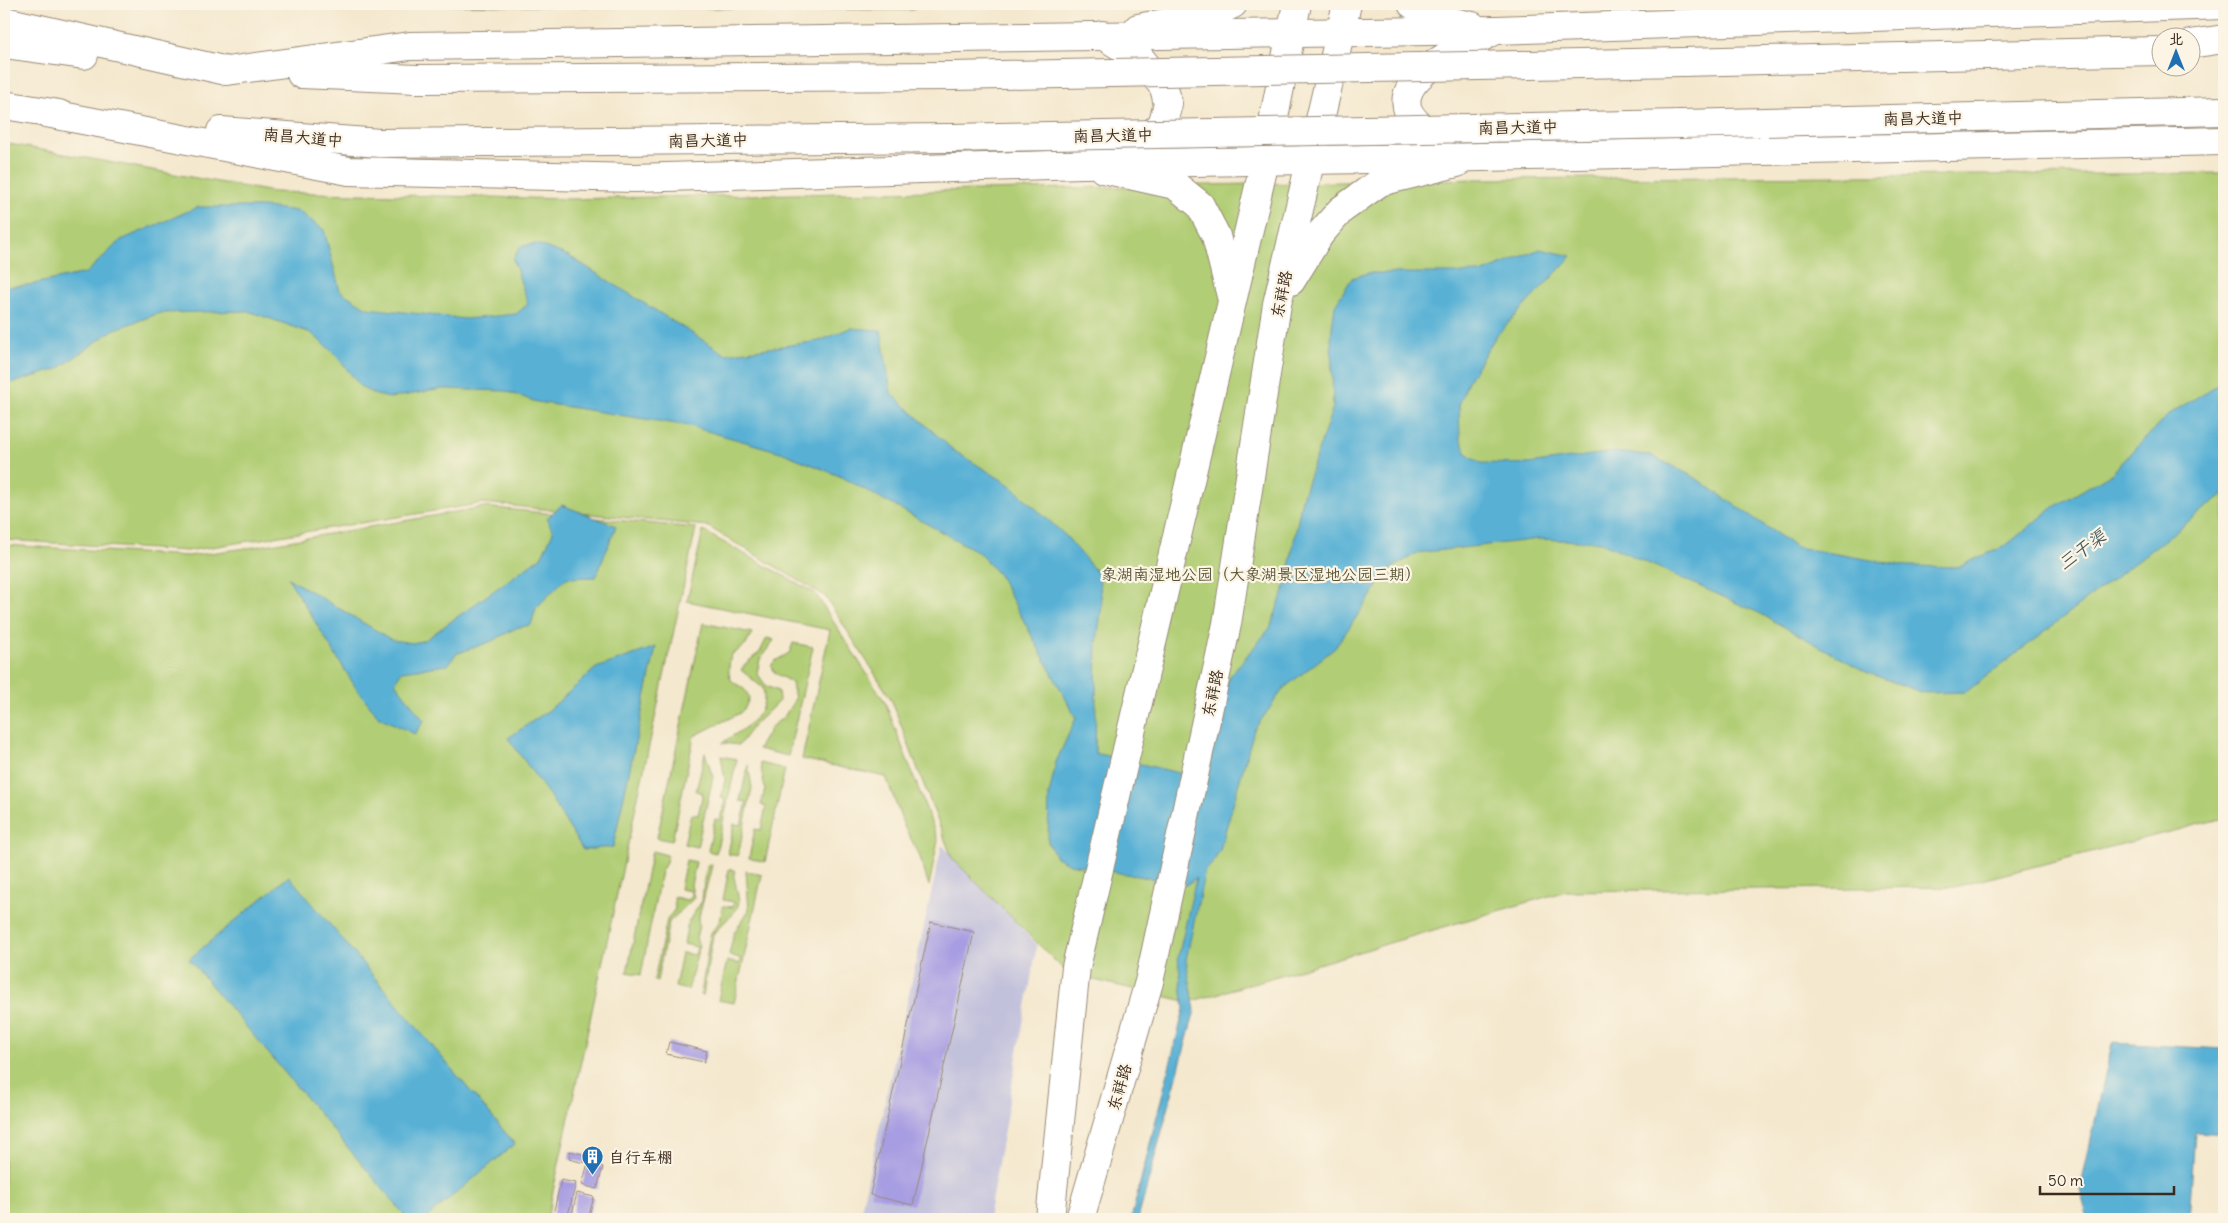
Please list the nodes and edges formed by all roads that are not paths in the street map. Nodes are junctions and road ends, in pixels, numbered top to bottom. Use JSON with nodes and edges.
{"nodes":[{"id":1,"x":1233,"y":4,"type":"edge"},
{"id":2,"x":1297,"y":4,"type":"edge"},
{"id":3,"x":1347,"y":4,"type":"edge"},
{"id":4,"x":1412,"y":4,"type":"edge"},
{"id":5,"x":2224,"y":5,"type":"edge"},
{"id":6,"x":4,"y":21,"type":"edge"},
{"id":7,"x":1496,"y":30,"type":"junction"},
{"id":8,"x":1341,"y":32,"type":"junction"},
{"id":9,"x":1291,"y":33,"type":"junction"},
{"id":10,"x":1102,"y":35,"type":"junction"},
{"id":11,"x":2224,"y":39,"type":"edge"},
{"id":12,"x":2200,"y":43,"type":"edge"},
{"id":13,"x":4,"y":44,"type":"edge"},
{"id":14,"x":2150,"y":50,"type":"edge"},
{"id":15,"x":2200,"y":50,"type":"edge"},
{"id":16,"x":2224,"y":50,"type":"edge"},
{"id":17,"x":227,"y":70,"type":"junction"},
{"id":18,"x":4,"y":105,"type":"edge"},
{"id":19,"x":2224,"y":111,"type":"edge"},
{"id":20,"x":42,"y":112,"type":"junction"},
{"id":21,"x":2224,"y":141,"type":"edge"},
{"id":22,"x":1482,"y":157,"type":"junction"},
{"id":23,"x":1312,"y":160,"type":"junction"},
{"id":24,"x":1265,"y":161,"type":"junction"},
{"id":25,"x":1082,"y":164,"type":"junction"},
{"id":26,"x":1232,"y":302,"type":"junction"},
{"id":27,"x":1277,"y":304,"type":"junction"},
{"id":28,"x":1050,"y":1219,"type":"edge"},
{"id":29,"x":1080,"y":1219,"type":"edge"}],
"edges":[{"from":1,"to":10,"type":"main road"},
{"from":2,"to":9,"type":"main road"},
{"from":3,"to":8,"type":"main road","name":"东祥路"},
{"from":4,"to":7,"type":"main road"},
{"from":5,"to":7,"type":"main road"},
{"from":6,"to":17,"type":"main road"},
{"from":7,"to":8,"type":"main road"},
{"from":7,"to":22,"type":"main road"},
{"from":8,"to":9,"type":"main road"},
{"from":8,"to":23,"type":"main road","name":"东祥路"},
{"from":9,"to":10,"type":"main road"},
{"from":9,"to":24,"type":"main road"},
{"from":10,"to":17,"type":"main road"},
{"from":10,"to":25,"type":"main road"},
{"from":11,"to":12,"type":"main road"},
{"from":13,"to":17,"type":"main road"},
{"from":14,"to":17,"type":"main road","bridge":true},
{"from":15,"to":16,"type":"main road"},
{"from":18,"to":20,"type":"main road","name":"南昌大道中"},
{"from":19,"to":20,"type":"main road","name":"南昌大道中","bridge":true},
{"from":20,"to":25,"type":"main road"},
{"from":21,"to":22,"type":"main road"},
{"from":22,"to":23,"type":"main road"},
{"from":22,"to":27,"type":"main road"},
{"from":23,"to":24,"type":"main road"},
{"from":23,"to":27,"type":"main road","name":"东祥路"},
{"from":24,"to":25,"type":"main road"},
{"from":24,"to":26,"type":"main road"},
{"from":25,"to":26,"type":"main road"},
{"from":26,"to":28,"type":"main road"},
{"from":27,"to":29,"type":"main road","name":"东祥路"}]}
